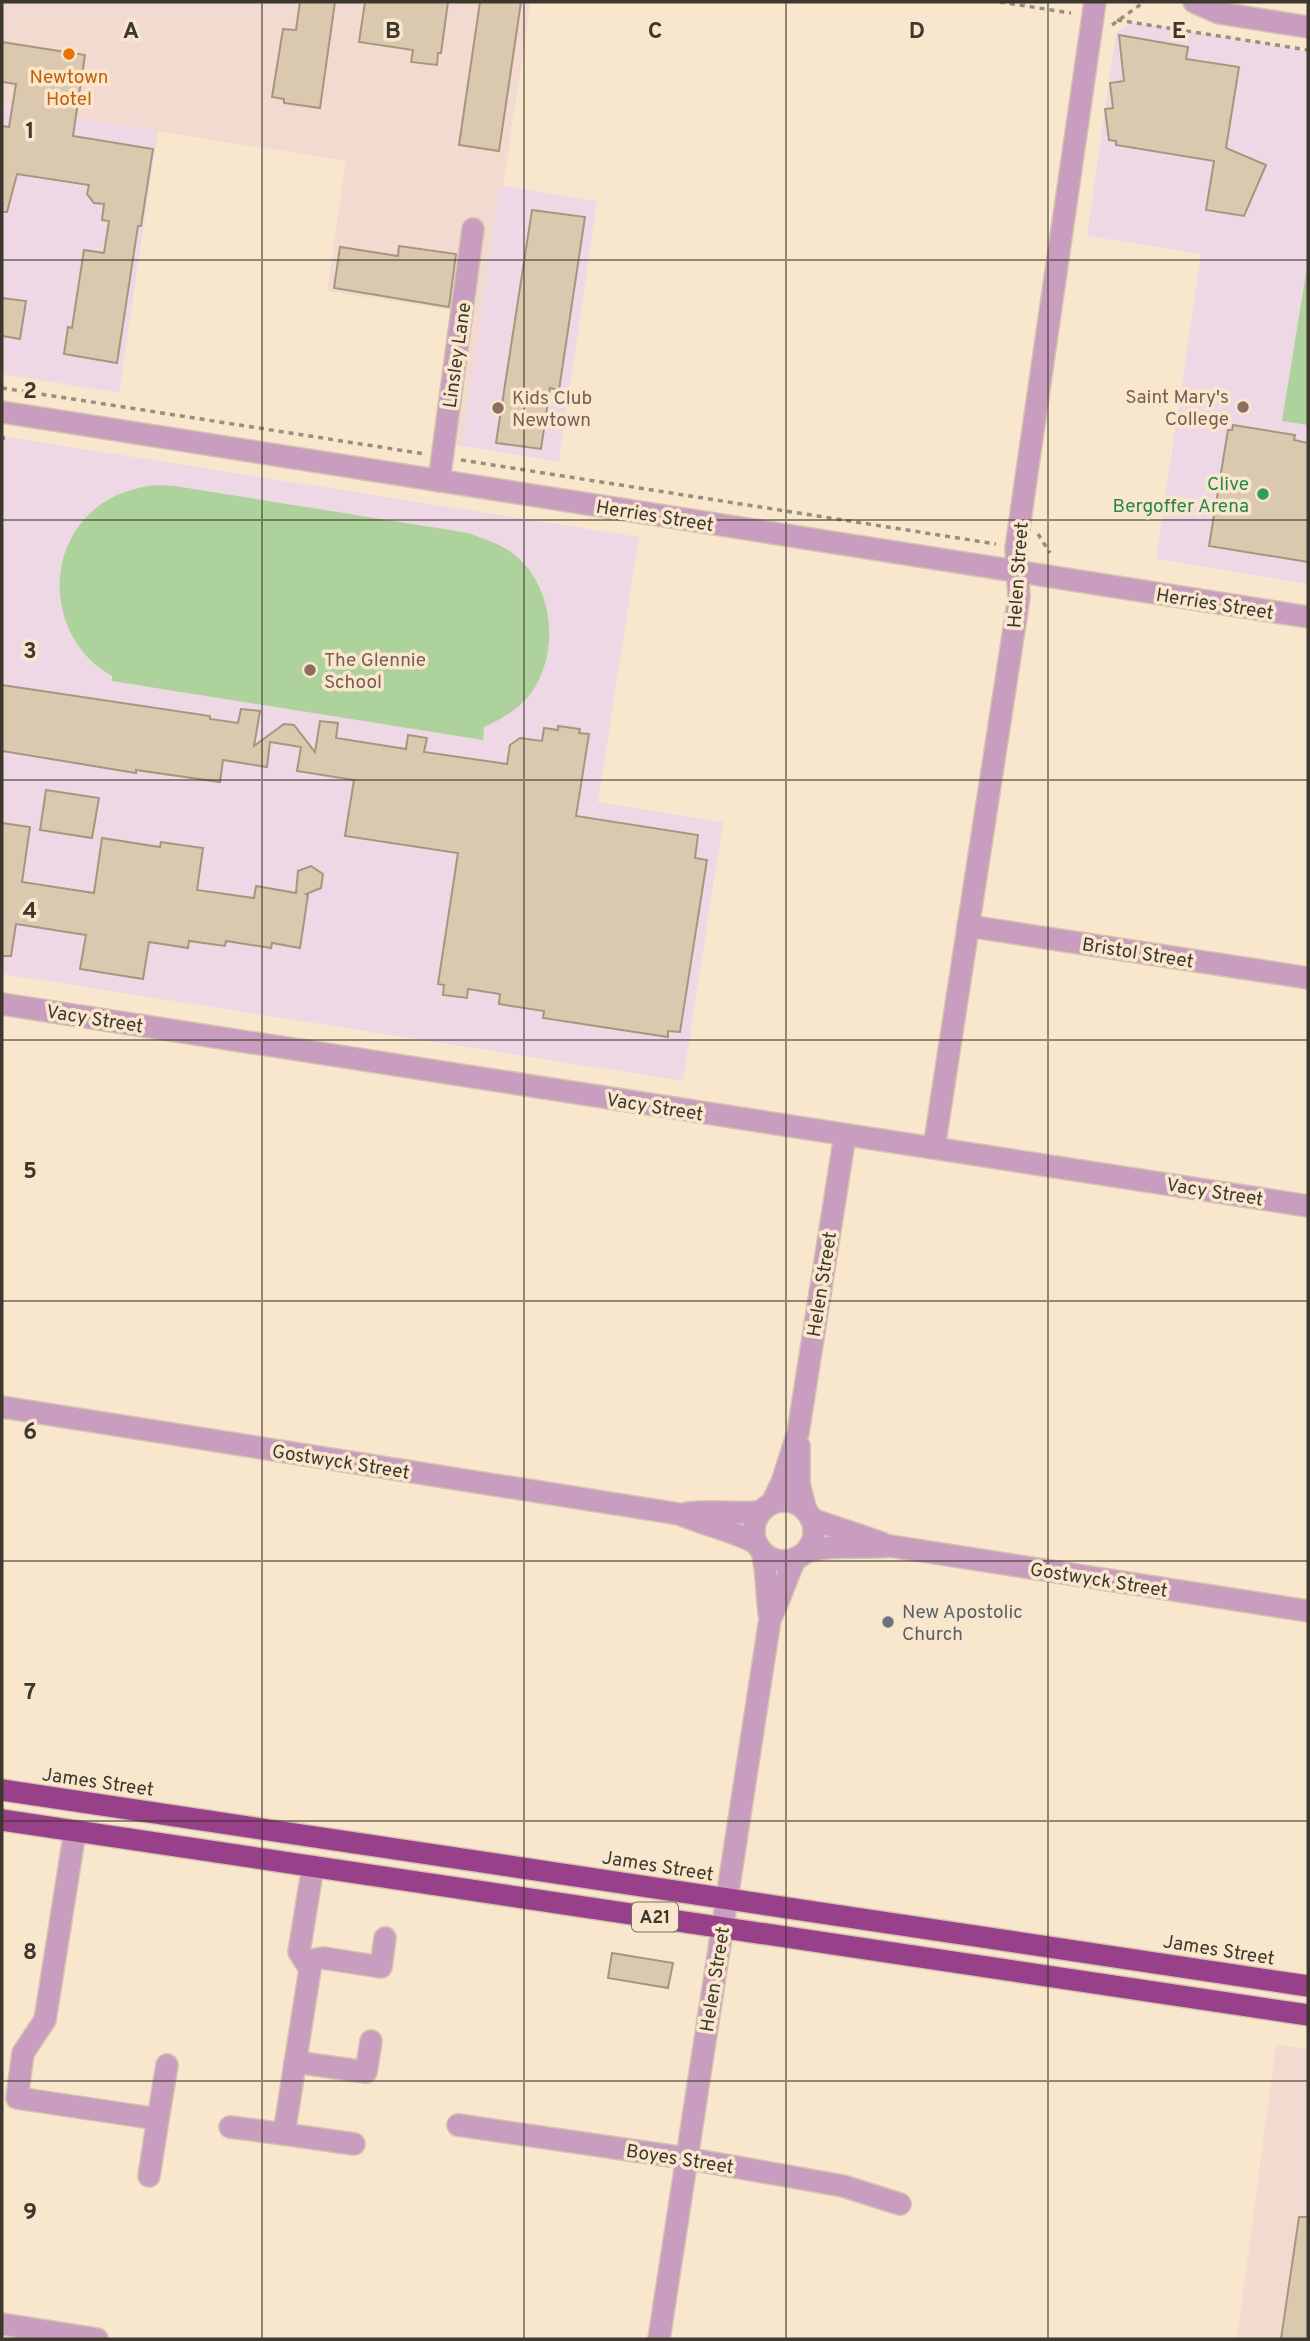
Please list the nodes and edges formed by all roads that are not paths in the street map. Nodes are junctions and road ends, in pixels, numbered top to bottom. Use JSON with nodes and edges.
{"nodes":[{"id":1,"x":1094,"y":2,"type":"edge"},
{"id":2,"x":1194,"y":2,"type":"edge"},
{"id":3,"x":1308,"y":27,"type":"edge"},
{"id":4,"x":473,"y":229,"type":"dead end"},
{"id":5,"x":2,"y":412,"type":"edge"},
{"id":6,"x":439,"y":481,"type":"junction"},
{"id":7,"x":1017,"y":571,"type":"junction"},
{"id":8,"x":1308,"y":617,"type":"edge"},
{"id":9,"x":968,"y":926,"type":"junction"},
{"id":10,"x":1308,"y":978,"type":"edge"},
{"id":11,"x":2,"y":1003,"type":"edge"},
{"id":12,"x":845,"y":1135,"type":"junction"},
{"id":13,"x":934,"y":1148,"type":"junction"},
{"id":14,"x":1308,"y":1206,"type":"edge"},
{"id":15,"x":2,"y":1407,"type":"edge"},
{"id":16,"x":798,"y":1433,"type":"junction"},
{"id":17,"x":766,"y":1508,"type":"junction"},
{"id":18,"x":679,"y":1514,"type":"junction"},
{"id":19,"x":809,"y":1515,"type":"junction"},
{"id":20,"x":890,"y":1546,"type":"junction"},
{"id":21,"x":759,"y":1547,"type":"junction"},
{"id":22,"x":800,"y":1556,"type":"junction"},
{"id":23,"x":1308,"y":1611,"type":"edge"},
{"id":24,"x":770,"y":1619,"type":"junction"},
{"id":25,"x":2,"y":1790,"type":"edge"},
{"id":26,"x":2,"y":1820,"type":"edge"},
{"id":27,"x":75,"y":1831,"type":"junction"},
{"id":28,"x":313,"y":1866,"type":"junction"},
{"id":29,"x":727,"y":1899,"type":"junction"},
{"id":30,"x":723,"y":1928,"type":"junction"},
{"id":31,"x":385,"y":1938,"type":"dead end"},
{"id":32,"x":306,"y":1961,"type":"junction"},
{"id":33,"x":1308,"y":1986,"type":"edge"},
{"id":34,"x":1308,"y":2015,"type":"edge"},
{"id":35,"x":371,"y":2041,"type":"dead end"},
{"id":36,"x":295,"y":2062,"type":"junction"},
{"id":37,"x":167,"y":2065,"type":"dead end"},
{"id":38,"x":158,"y":2119,"type":"junction"},
{"id":39,"x":457,"y":2125,"type":"dead end"},
{"id":40,"x":230,"y":2127,"type":"dead end"},
{"id":41,"x":284,"y":2134,"type":"junction"},
{"id":42,"x":354,"y":2144,"type":"dead end"},
{"id":43,"x":685,"y":2158,"type":"junction"},
{"id":44,"x":149,"y":2176,"type":"dead end"},
{"id":45,"x":900,"y":2204,"type":"dead end"},
{"id":46,"x":2,"y":2324,"type":"edge"},
{"id":47,"x":97,"y":2339,"type":"edge"},
{"id":48,"x":659,"y":2339,"type":"edge"}],
"edges":[{"from":1,"to":7,"type":"street","name":"Helen Street"},
{"from":2,"to":3,"type":"street"},
{"from":4,"to":6,"type":"street","name":"Linsley Lane"},
{"from":5,"to":6,"type":"street","name":"Herries Street"},
{"from":6,"to":7,"type":"street","name":"Herries Street"},
{"from":7,"to":8,"type":"street","name":"Herries Street"},
{"from":7,"to":9,"type":"street","name":"Helen Street"},
{"from":9,"to":10,"type":"street","name":"Bristol Street"},
{"from":9,"to":13,"type":"street","name":"Helen Street"},
{"from":11,"to":12,"type":"street","name":"Vacy Street"},
{"from":12,"to":13,"type":"street","name":"Vacy Street"},
{"from":12,"to":16,"type":"street","name":"Helen Street"},
{"from":13,"to":14,"type":"street","name":"Vacy Street"},
{"from":15,"to":18,"type":"street","name":"Gostwyck Street"},
{"from":16,"to":17,"type":"street","name":"Helen Street"},
{"from":16,"to":19,"type":"street","name":"Helen Street"},
{"from":17,"to":18,"type":"street","name":"Gostwyck Street"},
{"from":17,"to":19,"type":"street"},
{"from":17,"to":21,"type":"street"},
{"from":18,"to":21,"type":"street","name":"Gostwyck Street"},
{"from":19,"to":20,"type":"street","name":"Gostwyck Street"},
{"from":19,"to":22,"type":"street"},
{"from":20,"to":22,"type":"street","name":"Gostwyck Street"},
{"from":20,"to":23,"type":"street","name":"Gostwyck Street"},
{"from":21,"to":22,"type":"street"},
{"from":21,"to":24,"type":"street","name":"Helen Street"},
{"from":22,"to":24,"type":"street","name":"Helen Street"},
{"from":24,"to":29,"type":"street","name":"Helen Street"},
{"from":25,"to":29,"type":"highway","name":"James Street","number":"A21"},
{"from":26,"to":27,"type":"highway","number":"A21"},
{"from":27,"to":28,"type":"highway","number":"A21"},
{"from":27,"to":38,"type":"street"},
{"from":28,"to":30,"type":"highway","number":"A21"},
{"from":28,"to":32,"type":"street"},
{"from":29,"to":30,"type":"street","name":"Helen Street"},
{"from":29,"to":33,"type":"highway","name":"James Street","number":"A21"},
{"from":30,"to":34,"type":"highway","number":"A21"},
{"from":30,"to":43,"type":"street","name":"Helen Street"},
{"from":31,"to":32,"type":"street"},
{"from":32,"to":36,"type":"street"},
{"from":35,"to":36,"type":"street"},
{"from":36,"to":41,"type":"street"},
{"from":37,"to":38,"type":"street"},
{"from":38,"to":44,"type":"street"},
{"from":39,"to":43,"type":"street","name":"Boyes Street"},
{"from":40,"to":41,"type":"street"},
{"from":41,"to":42,"type":"street"},
{"from":43,"to":45,"type":"street","name":"Boyes Street"},
{"from":43,"to":48,"type":"street","name":"Helen Street"},
{"from":46,"to":47,"type":"street"}]}
